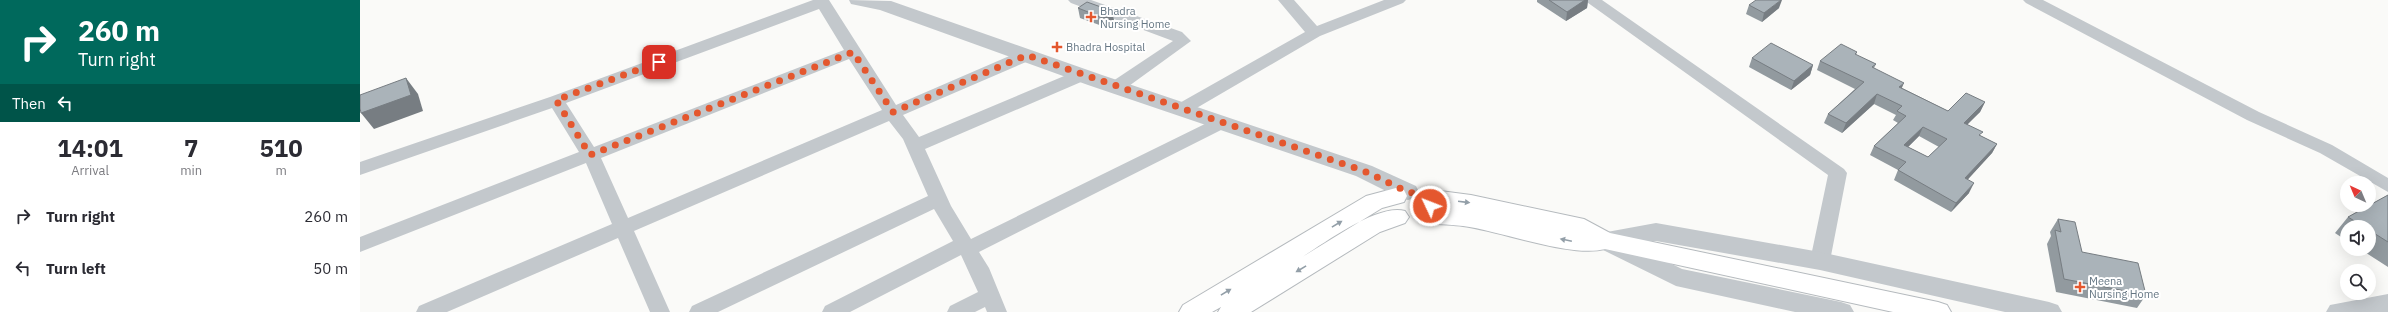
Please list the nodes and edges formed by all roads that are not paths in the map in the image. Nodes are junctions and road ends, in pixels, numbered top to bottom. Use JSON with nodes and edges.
{"nodes":[{"id":1,"x":858,"y":0,"type":"edge"},
{"id":2,"x":1286,"y":0,"type":"edge"},
{"id":3,"x":1592,"y":0,"type":"edge"},
{"id":4,"x":2031,"y":0,"type":"edge"},
{"id":5,"x":821,"y":1,"type":"edge"},
{"id":6,"x":1088,"y":1,"type":"edge"},
{"id":7,"x":1389,"y":1,"type":"edge"},
{"id":8,"x":888,"y":2,"type":"edge"},
{"id":9,"x":1314,"y":33,"type":"junction"},
{"id":10,"x":853,"y":52,"type":"junction"},
{"id":11,"x":1027,"y":55,"type":"junction"},
{"id":12,"x":1082,"y":75,"type":"junction"},
{"id":13,"x":1116,"y":87,"type":"junction"},
{"id":14,"x":556,"y":100,"type":"junction"},
{"id":15,"x":1182,"y":109,"type":"junction"},
{"id":16,"x":893,"y":112,"type":"junction"},
{"id":17,"x":1222,"y":123,"type":"junction"},
{"id":18,"x":915,"y":146,"type":"junction"},
{"id":19,"x":590,"y":155,"type":"junction"},
{"id":20,"x":360,"y":169,"type":"edge"},
{"id":21,"x":2388,"y":186,"type":"edge"},
{"id":22,"x":938,"y":199,"type":"junction"},
{"id":23,"x":1410,"y":203,"type":"junction"},
{"id":24,"x":622,"y":227,"type":"junction"},
{"id":25,"x":1604,"y":240,"type":"junction"},
{"id":26,"x":360,"y":245,"type":"edge"},
{"id":27,"x":966,"y":247,"type":"junction"},
{"id":28,"x":1820,"y":261,"type":"junction"},
{"id":29,"x":993,"y":303,"type":"edge"},
{"id":30,"x":2388,"y":304,"type":"edge"},
{"id":31,"x":426,"y":312,"type":"edge"},
{"id":32,"x":660,"y":312,"type":"edge"},
{"id":33,"x":699,"y":312,"type":"edge"},
{"id":34,"x":832,"y":312,"type":"edge"},
{"id":35,"x":957,"y":312,"type":"edge"},
{"id":36,"x":1192,"y":312,"type":"edge"},
{"id":37,"x":1231,"y":312,"type":"edge"},
{"id":38,"x":1841,"y":312,"type":"edge"},
{"id":39,"x":1938,"y":312,"type":"edge"},
{"id":40,"x":2049,"y":312,"type":"edge"},
{"id":41,"x":2339,"y":312,"type":"edge"}],
"edges":[{"from":1,"to":8,"type":"street"},
{"from":2,"to":9,"type":"street"},
{"from":3,"to":28,"type":"street"},
{"from":4,"to":21,"type":"street"},
{"from":5,"to":10,"type":"street"},
{"from":5,"to":14,"type":"street"},
{"from":6,"to":13,"type":"street"},
{"from":7,"to":9,"type":"street"},
{"from":8,"to":11,"type":"street"},
{"from":9,"to":15,"type":"street"},
{"from":10,"to":16,"type":"street"},
{"from":10,"to":19,"type":"street"},
{"from":11,"to":12,"type":"street"},
{"from":11,"to":16,"type":"street"},
{"from":12,"to":13,"type":"street"},
{"from":12,"to":18,"type":"street"},
{"from":13,"to":15,"type":"street"},
{"from":14,"to":19,"type":"street"},
{"from":14,"to":20,"type":"street"},
{"from":15,"to":17,"type":"street"},
{"from":16,"to":18,"type":"street"},
{"from":16,"to":24,"type":"street"},
{"from":17,"to":23,"type":"street"},
{"from":17,"to":27,"type":"street"},
{"from":18,"to":22,"type":"street"},
{"from":19,"to":24,"type":"street"},
{"from":19,"to":26,"type":"street"},
{"from":22,"to":27,"type":"street"},
{"from":22,"to":33,"type":"street"},
{"from":23,"to":25,"type":"main road"},
{"from":36,"to":23,"type":"main road","one_way":true},
{"from":23,"to":37,"type":"main road","one_way":true},
{"from":24,"to":31,"type":"street"},
{"from":24,"to":32,"type":"street"},
{"from":25,"to":28,"type":"street"},
{"from":25,"to":38,"type":"street"},
{"from":25,"to":39,"type":"main road"},
{"from":27,"to":29,"type":"street"},
{"from":27,"to":34,"type":"street"},
{"from":28,"to":40,"type":"street"},
{"from":29,"to":35,"type":"street"},
{"from":30,"to":41,"type":"street"}]}
